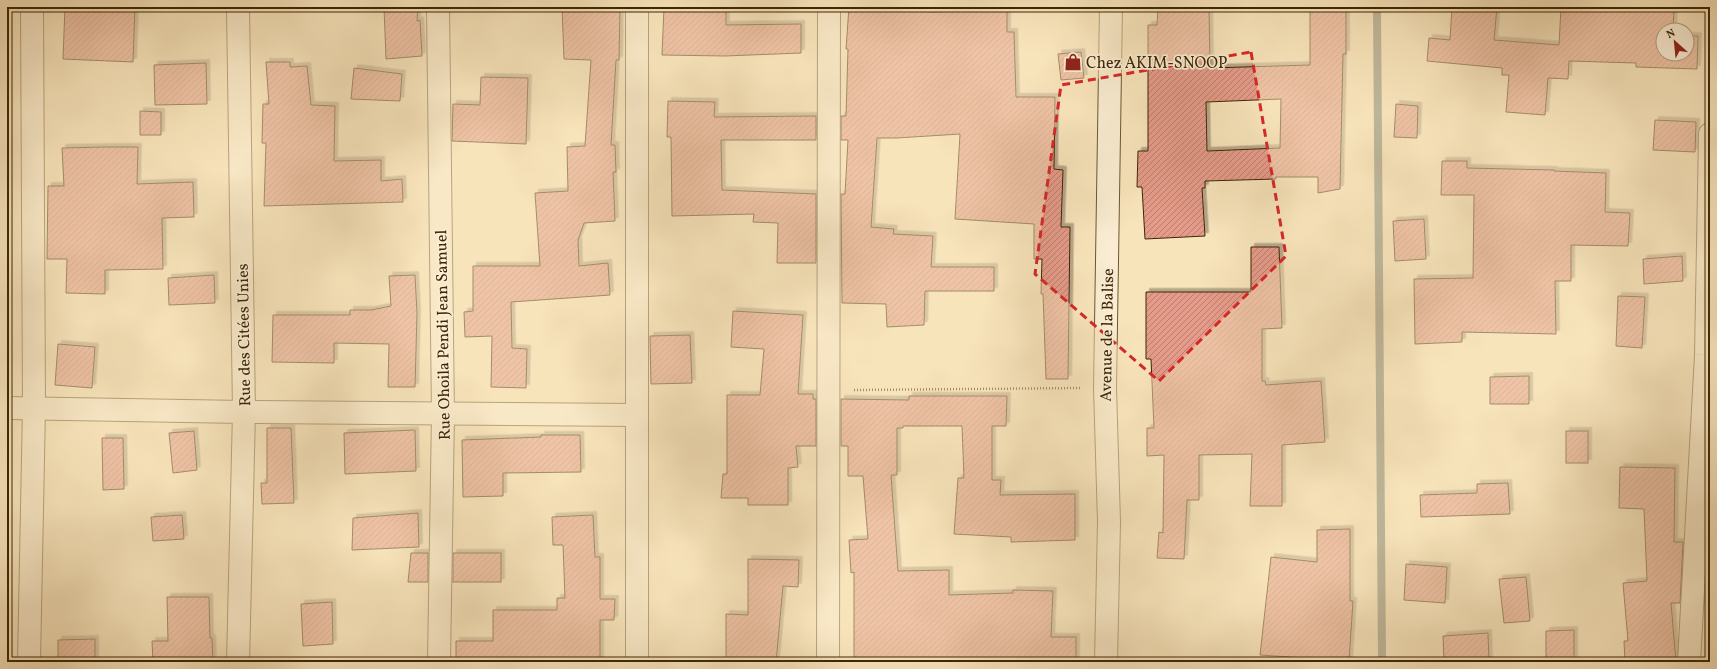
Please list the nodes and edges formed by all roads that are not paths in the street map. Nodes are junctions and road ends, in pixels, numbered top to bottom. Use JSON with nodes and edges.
{"nodes":[{"id":1,"x":32,"y":7,"type":"edge"},
{"id":2,"x":238,"y":7,"type":"edge"},
{"id":3,"x":438,"y":7,"type":"edge"},
{"id":4,"x":637,"y":7,"type":"edge"},
{"id":5,"x":829,"y":7,"type":"edge"},
{"id":6,"x":1111,"y":7,"type":"edge"},
{"id":7,"x":1710,"y":134,"type":"edge"},
{"id":8,"x":1710,"y":168,"type":"edge"},
{"id":9,"x":1708,"y":355,"type":"edge"},
{"id":10,"x":34,"y":407,"type":"junction"},
{"id":11,"x":7,"y":408,"type":"edge"},
{"id":12,"x":244,"y":412,"type":"junction"},
{"id":13,"x":444,"y":414,"type":"junction"},
{"id":14,"x":637,"y":415,"type":"junction"},
{"id":15,"x":1703,"y":522,"type":"edge"},
{"id":16,"x":29,"y":662,"type":"edge"},
{"id":17,"x":238,"y":662,"type":"edge"},
{"id":18,"x":439,"y":662,"type":"edge"},
{"id":19,"x":637,"y":662,"type":"edge"},
{"id":20,"x":828,"y":662,"type":"edge"},
{"id":21,"x":1106,"y":662,"type":"edge"},
{"id":22,"x":1688,"y":662,"type":"edge"}],
"edges":[{"from":1,"to":10,"type":"street"},
{"from":2,"to":12,"type":"street","name":"Rue des Citées Unies"},
{"from":3,"to":13,"type":"street","name":"Rue Ohoila Pendi Jean Samuel"},
{"from":4,"to":14,"type":"street"},
{"from":5,"to":20,"type":"street"},
{"from":6,"to":21,"type":"street","name":"Avenue de la Balise"},
{"from":7,"to":8,"type":"street"},
{"from":8,"to":9,"type":"street"},
{"from":9,"to":15,"type":"street"},
{"from":10,"to":11,"type":"street"},
{"from":10,"to":12,"type":"street"},
{"from":10,"to":16,"type":"street"},
{"from":12,"to":13,"type":"street"},
{"from":12,"to":17,"type":"street","name":"Rue des Citées Unies"},
{"from":13,"to":14,"type":"street"},
{"from":13,"to":18,"type":"street","name":"Rue Ohoila Pendi Jean Samuel"},
{"from":14,"to":19,"type":"street"},
{"from":15,"to":22,"type":"street"}]}
